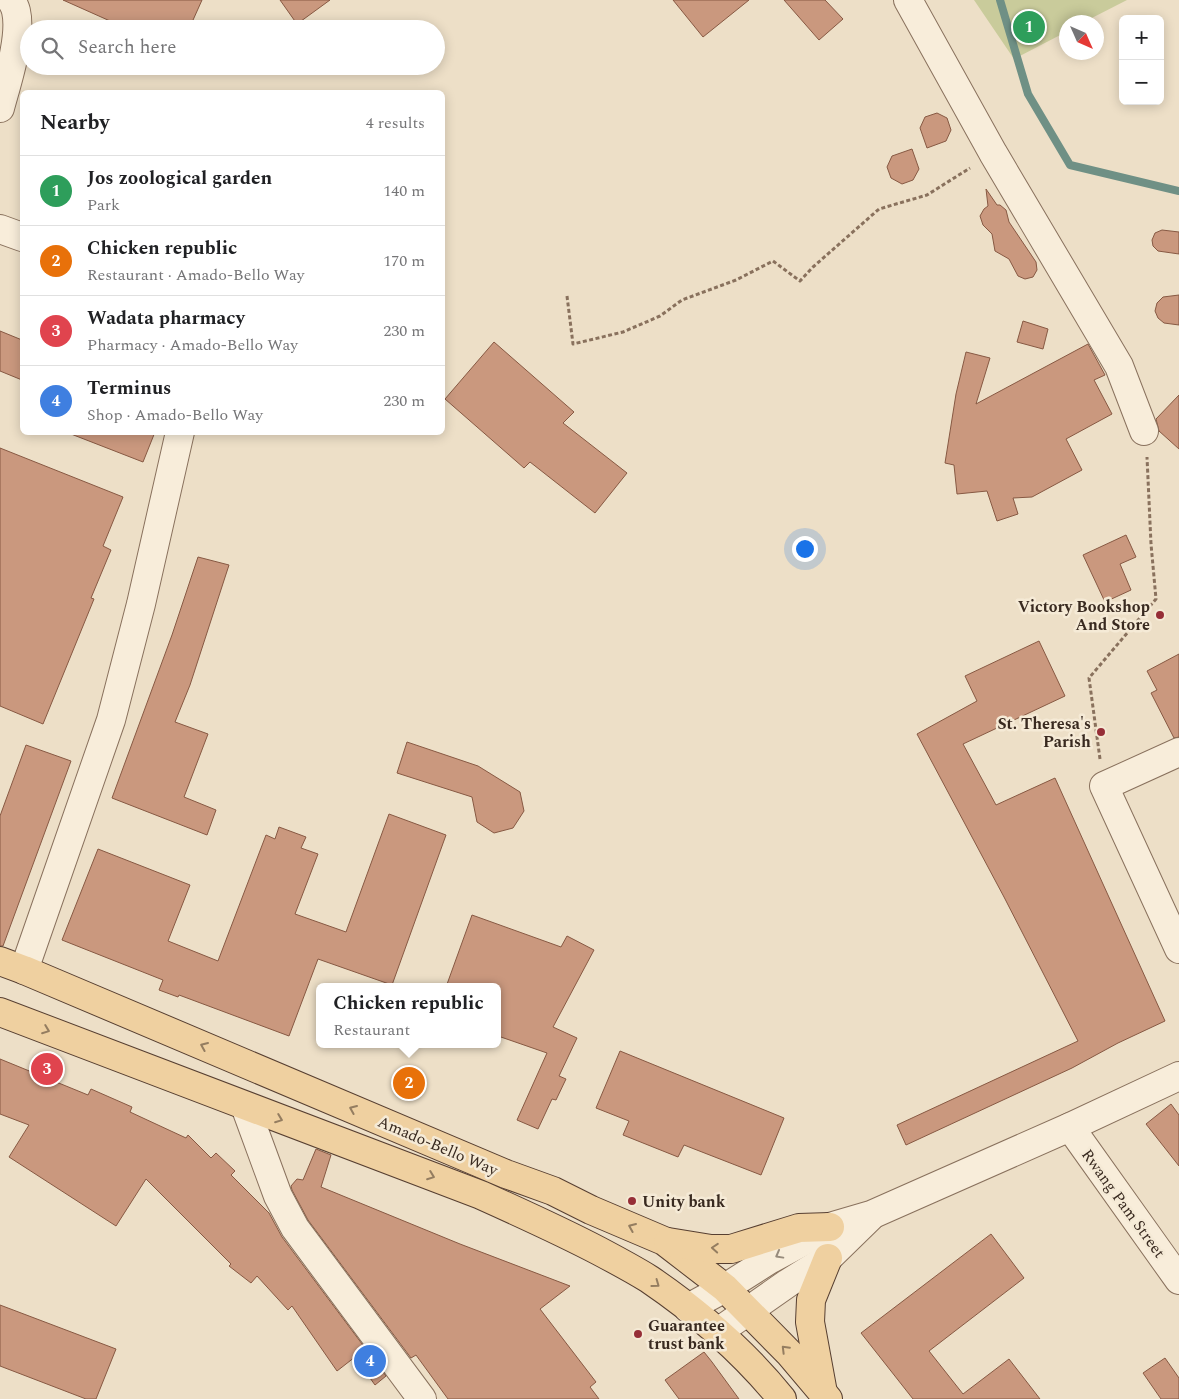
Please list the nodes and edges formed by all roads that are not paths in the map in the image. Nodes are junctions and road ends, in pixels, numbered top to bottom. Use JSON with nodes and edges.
{"nodes":[{"id":1,"x":11,"y":0,"type":"edge"},
{"id":2,"x":908,"y":0,"type":"edge"},
{"id":3,"x":0,"y":108,"type":"edge"},
{"id":4,"x":0,"y":229,"type":"edge"},
{"id":5,"x":20,"y":236,"type":"edge"},
{"id":6,"x":1144,"y":431,"type":"road end"},
{"id":7,"x":179,"y":435,"type":"edge"},
{"id":8,"x":1179,"y":752,"type":"edge"},
{"id":9,"x":1179,"y":949,"type":"edge"},
{"id":10,"x":12,"y":965,"type":"edge"},
{"id":11,"x":0,"y":1012,"type":"edge"},
{"id":12,"x":1179,"y":1076,"type":"edge"},
{"id":13,"x":245,"y":1106,"type":"junction"},
{"id":14,"x":1070,"y":1127,"type":"junction"},
{"id":15,"x":871,"y":1215,"type":"junction"},
{"id":16,"x":830,"y":1227,"type":"junction"},
{"id":17,"x":664,"y":1241,"type":"junction"},
{"id":18,"x":828,"y":1258,"type":"junction"},
{"id":19,"x":1179,"y":1280,"type":"edge"},
{"id":20,"x":724,"y":1288,"type":"junction"},
{"id":21,"x":688,"y":1308,"type":"junction"},
{"id":22,"x":747,"y":1311,"type":"junction"},
{"id":23,"x":718,"y":1332,"type":"junction"},
{"id":24,"x":826,"y":1396,"type":"edge"},
{"id":25,"x":422,"y":1399,"type":"edge"},
{"id":26,"x":782,"y":1399,"type":"edge"}],
"edges":[{"from":1,"to":3,"type":"street"},
{"from":2,"to":6,"type":"street"},
{"from":4,"to":5,"type":"street"},
{"from":7,"to":10,"type":"street"},
{"from":8,"to":9,"type":"street"},
{"from":17,"to":10,"type":"main road","name":"Amado-Bello Way","one_way":true},
{"from":11,"to":13,"type":"main road","name":"Amado-Bello Way","one_way":true},
{"from":12,"to":14,"type":"street"},
{"from":13,"to":21,"type":"main road","name":"Amado-Bello Way","one_way":true},
{"from":13,"to":25,"type":"street"},
{"from":14,"to":15,"type":"street"},
{"from":14,"to":19,"type":"street","name":"Rwang Pam Street"},
{"from":15,"to":16,"type":"street"},
{"from":15,"to":18,"type":"street"},
{"from":16,"to":17,"type":"main road","one_way":true},
{"from":16,"to":20,"type":"street","one_way":true},
{"from":17,"to":20,"type":"main road","name":"Amado-Bello Way"},
{"from":18,"to":22,"type":"street"},
{"from":18,"to":24,"type":"main road"},
{"from":20,"to":21,"type":"street"},
{"from":20,"to":22,"type":"main road","name":"Amado-Bello Way"},
{"from":21,"to":23,"type":"main road","name":"Amado-Bello Way"},
{"from":22,"to":23,"type":"street"},
{"from":24,"to":22,"type":"main road","name":"Amado-Bello Way","one_way":true},
{"from":23,"to":26,"type":"main road","name":"Amado-Bello Way"}]}
